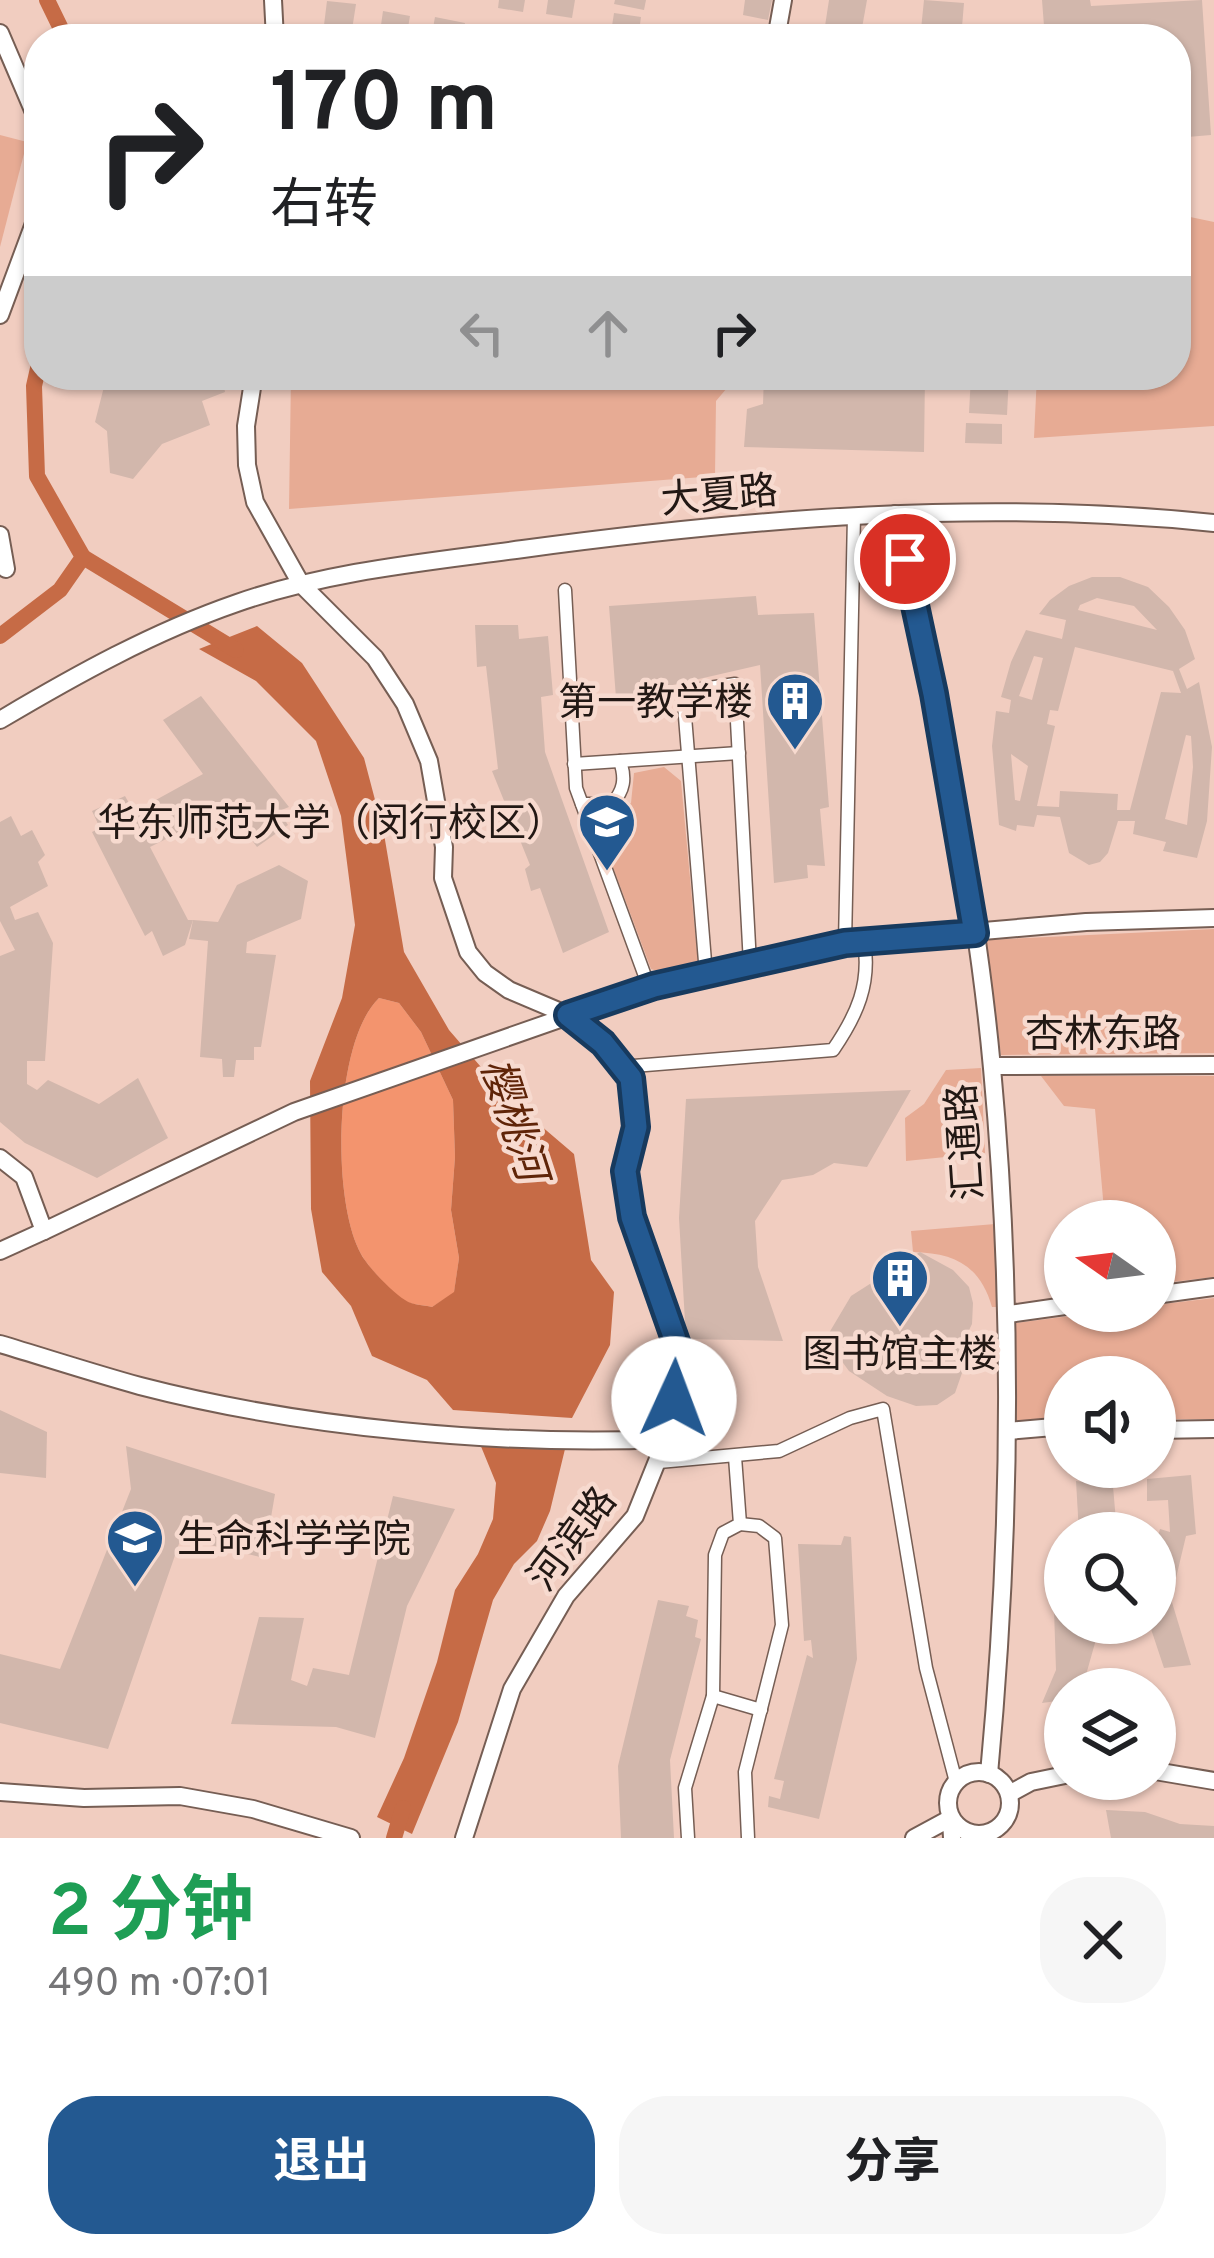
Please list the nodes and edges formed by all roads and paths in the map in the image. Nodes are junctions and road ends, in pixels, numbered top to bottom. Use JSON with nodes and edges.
{"nodes":[{"id":1,"x":0,"y":33,"type":"edge"},
{"id":2,"x":24,"y":89,"type":"edge"},
{"id":3,"x":24,"y":250,"type":"edge"},
{"id":4,"x":0,"y":315,"type":"edge"},
{"id":5,"x":252,"y":390,"type":"edge"},
{"id":6,"x":896,"y":514,"type":"junction"},
{"id":7,"x":854,"y":516,"type":"junction"},
{"id":8,"x":1214,"y":523,"type":"edge"},
{"id":9,"x":0,"y":536,"type":"edge"},
{"id":10,"x":6,"y":568,"type":"dead end"},
{"id":11,"x":301,"y":584,"type":"junction"},
{"id":12,"x":565,"y":590,"type":"dead end"},
{"id":13,"x":0,"y":720,"type":"edge"},
{"id":14,"x":739,"y":752,"type":"junction"},
{"id":15,"x":688,"y":757,"type":"junction"},
{"id":16,"x":620,"y":761,"type":"junction"},
{"id":17,"x":574,"y":764,"type":"junction"},
{"id":18,"x":582,"y":804,"type":"junction"},
{"id":19,"x":1214,"y":918,"type":"edge"},
{"id":20,"x":975,"y":933,"type":"junction"},
{"id":21,"x":855,"y":942,"type":"junction"},
{"id":22,"x":750,"y":964,"type":"junction"},
{"id":23,"x":706,"y":974,"type":"junction"},
{"id":24,"x":649,"y":987,"type":"junction"},
{"id":25,"x":568,"y":1015,"type":"junction"},
{"id":26,"x":1214,"y":1065,"type":"edge"},
{"id":27,"x":621,"y":1066,"type":"junction"},
{"id":28,"x":992,"y":1066,"type":"junction"},
{"id":29,"x":0,"y":1158,"type":"edge"},
{"id":30,"x":44,"y":1231,"type":"junction"},
{"id":31,"x":0,"y":1251,"type":"edge"},
{"id":32,"x":1214,"y":1287,"type":"edge"},
{"id":33,"x":1176,"y":1292,"type":"edge"},
{"id":34,"x":1044,"y":1309,"type":"edge"},
{"id":35,"x":1009,"y":1314,"type":"junction"},
{"id":36,"x":0,"y":1343,"type":"edge"},
{"id":37,"x":1044,"y":1428,"type":"edge"},
{"id":38,"x":1176,"y":1430,"type":"edge"},
{"id":39,"x":1214,"y":1430,"type":"edge"},
{"id":40,"x":1008,"y":1431,"type":"junction"},
{"id":41,"x":666,"y":1439,"type":"junction"},
{"id":42,"x":735,"y":1457,"type":"junction"},
{"id":43,"x":659,"y":1462,"type":"junction"},
{"id":44,"x":740,"y":1524,"type":"junction"},
{"id":45,"x":713,"y":1696,"type":"junction"},
{"id":46,"x":760,"y":1710,"type":"junction"},
{"id":47,"x":989,"y":1774,"type":"junction"},
{"id":48,"x":1176,"y":1774,"type":"edge"},
{"id":49,"x":1044,"y":1779,"type":"edge"},
{"id":50,"x":1214,"y":1780,"type":"edge"},
{"id":51,"x":956,"y":1782,"type":"junction"},
{"id":52,"x":0,"y":1792,"type":"edge"},
{"id":53,"x":1009,"y":1794,"type":"junction"},
{"id":54,"x":1008,"y":1816,"type":"junction"},
{"id":55,"x":951,"y":1818,"type":"junction"},
{"id":56,"x":348,"y":1837,"type":"edge"},
{"id":57,"x":464,"y":1838,"type":"edge"},
{"id":58,"x":688,"y":1838,"type":"edge"},
{"id":59,"x":748,"y":1838,"type":"edge"},
{"id":60,"x":914,"y":1838,"type":"edge"},
{"id":61,"x":952,"y":1838,"type":"edge"},
{"id":62,"x":1011,"y":1838,"type":"edge"}],
"edges":[{"from":1,"to":2,"type":"street"},
{"from":3,"to":4,"type":"street"},
{"from":5,"to":11,"type":"street"},
{"from":6,"to":7,"type":"street","name":"大夏路"},
{"from":6,"to":8,"type":"street","name":"大夏路"},
{"from":6,"to":20,"type":"street","name":"汇通路"},
{"from":7,"to":11,"type":"street","name":"大夏路"},
{"from":7,"to":21,"type":"street"},
{"from":9,"to":10,"type":"street"},
{"from":11,"to":13,"type":"street","name":"大夏路"},
{"from":11,"to":25,"type":"street"},
{"from":12,"to":17,"type":"street"},
{"from":14,"to":15,"type":"street"},
{"from":14,"to":15,"type":"street"},
{"from":14,"to":22,"type":"street"},
{"from":15,"to":16,"type":"street"},
{"from":15,"to":23,"type":"street"},
{"from":16,"to":17,"type":"street"},
{"from":16,"to":18,"type":"street"},
{"from":17,"to":18,"type":"street"},
{"from":18,"to":24,"type":"street"},
{"from":19,"to":20,"type":"street"},
{"from":20,"to":21,"type":"street"},
{"from":20,"to":28,"type":"street","name":"汇通路"},
{"from":21,"to":22,"type":"street"},
{"from":21,"to":27,"type":"street"},
{"from":22,"to":23,"type":"street"},
{"from":23,"to":24,"type":"street"},
{"from":24,"to":25,"type":"street"},
{"from":25,"to":27,"type":"street"},
{"from":25,"to":30,"type":"street"},
{"from":26,"to":28,"type":"street","name":"杏林东路"},
{"from":27,"to":41,"type":"street","name":"河滨路"},
{"from":28,"to":35,"type":"street","name":"汇通路"},
{"from":29,"to":30,"type":"street"},
{"from":30,"to":31,"type":"street"},
{"from":32,"to":33,"type":"street"},
{"from":34,"to":35,"type":"street"},
{"from":35,"to":40,"type":"street","name":"汇通路"},
{"from":36,"to":41,"type":"street"},
{"from":37,"to":40,"type":"street"},
{"from":38,"to":39,"type":"street"},
{"from":40,"to":47,"type":"street","name":"汇通路"},
{"from":41,"to":43,"type":"street","name":"河滨路"},
{"from":42,"to":43,"type":"street"},
{"from":42,"to":44,"type":"street"},
{"from":42,"to":51,"type":"street"},
{"from":43,"to":57,"type":"street","name":"河滨路"},
{"from":44,"to":45,"type":"street"},
{"from":44,"to":46,"type":"street"},
{"from":45,"to":46,"type":"street"},
{"from":45,"to":58,"type":"street"},
{"from":46,"to":59,"type":"street"},
{"from":47,"to":51,"type":"street"},
{"from":47,"to":53,"type":"street"},
{"from":48,"to":50,"type":"street"},
{"from":49,"to":53,"type":"street"},
{"from":51,"to":55,"type":"street"},
{"from":52,"to":56,"type":"street"},
{"from":53,"to":54,"type":"street"},
{"from":54,"to":55,"type":"street"},
{"from":54,"to":62,"type":"street"},
{"from":55,"to":60,"type":"street"},
{"from":55,"to":61,"type":"street"}]}
